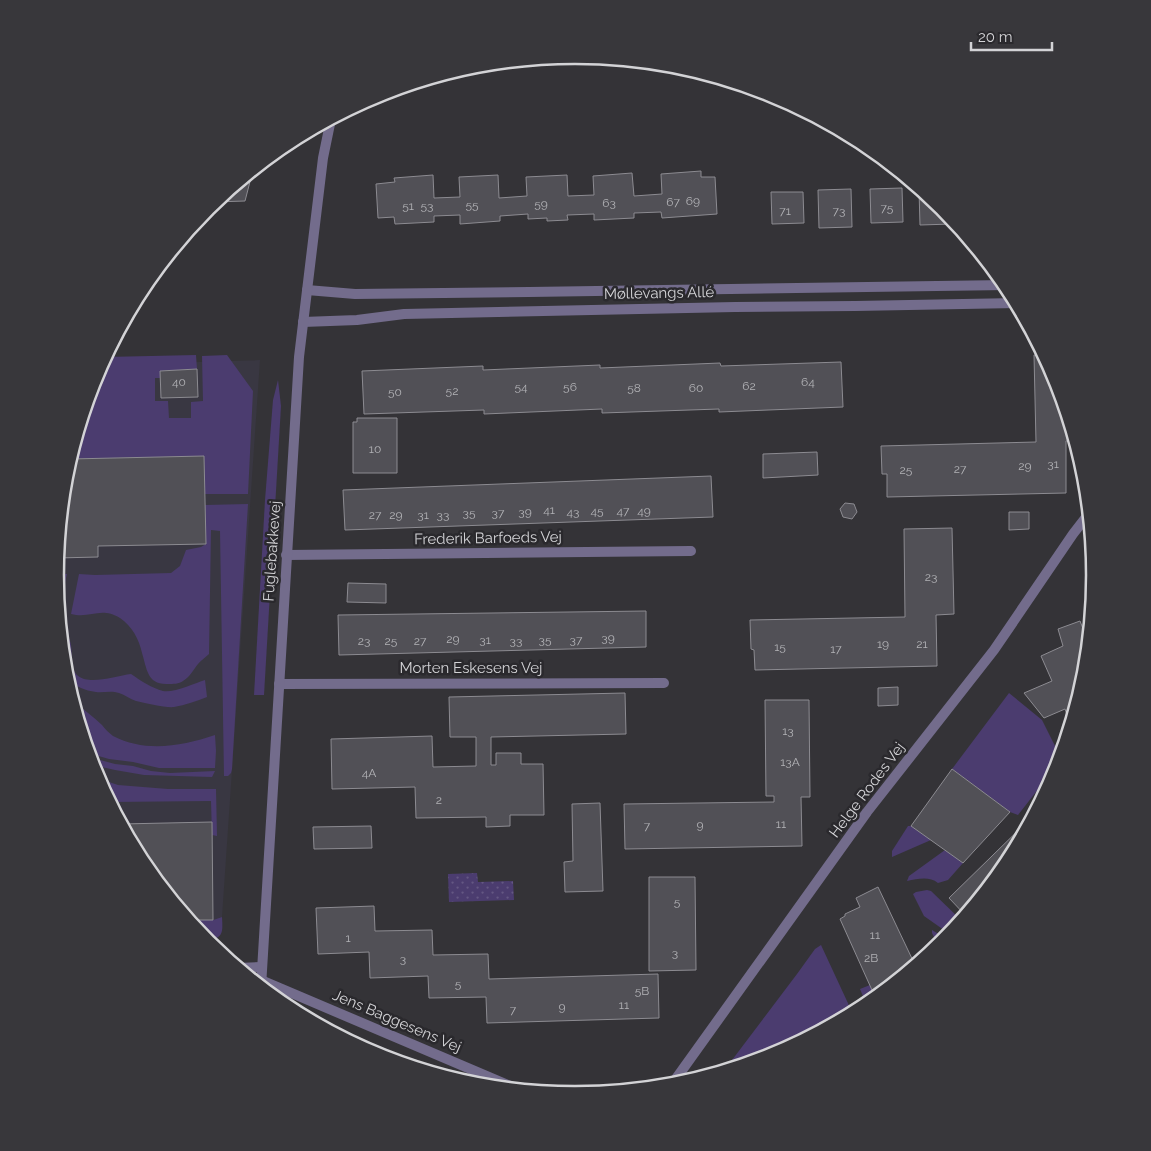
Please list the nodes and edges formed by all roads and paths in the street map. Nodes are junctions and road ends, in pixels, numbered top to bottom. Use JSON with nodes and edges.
{"nodes":[{"id":1,"x":329,"y":127,"type":"edge"},
{"id":2,"x":997,"y":285,"type":"edge"},
{"id":3,"x":307,"y":290,"type":"junction"},
{"id":4,"x":1009,"y":303,"type":"edge"},
{"id":5,"x":303,"y":322,"type":"junction"},
{"id":6,"x":1084,"y":520,"type":"edge"},
{"id":7,"x":691,"y":550,"type":"dead end"},
{"id":8,"x":286,"y":555,"type":"junction"},
{"id":9,"x":664,"y":683,"type":"dead end"},
{"id":10,"x":279,"y":684,"type":"junction"},
{"id":11,"x":262,"y":967,"type":"junction"},
{"id":12,"x":247,"y":968,"type":"edge"},
{"id":13,"x":261,"y":979,"type":"edge"},
{"id":14,"x":277,"y":990,"type":"edge"},
{"id":15,"x":678,"y":1076,"type":"edge"},
{"id":16,"x":497,"y":1081,"type":"edge"}],
"edges":[{"from":1,"to":3,"type":"street","name":"Fuglebakkevej"},
{"from":2,"to":3,"type":"street","name":"Møllevangs Allé"},
{"from":3,"to":5,"type":"street","name":"Fuglebakkevej"},
{"from":4,"to":5,"type":"street","name":"Møllevangs Allé"},
{"from":5,"to":8,"type":"street","name":"Fuglebakkevej"},
{"from":6,"to":15,"type":"street","name":"Helge Rodes Vej"},
{"from":7,"to":8,"type":"street","name":"Frederik Barfoeds Vej"},
{"from":8,"to":10,"type":"street","name":"Fuglebakkevej"},
{"from":9,"to":10,"type":"street","name":"Morten Eskesens Vej"},
{"from":10,"to":11,"type":"street","name":"Fuglebakkevej"},
{"from":11,"to":12,"type":"street"},
{"from":11,"to":13,"type":"street","name":"Fuglebakkevej"},
{"from":14,"to":16,"type":"street","name":"Jens Baggesens Vej"}]}
